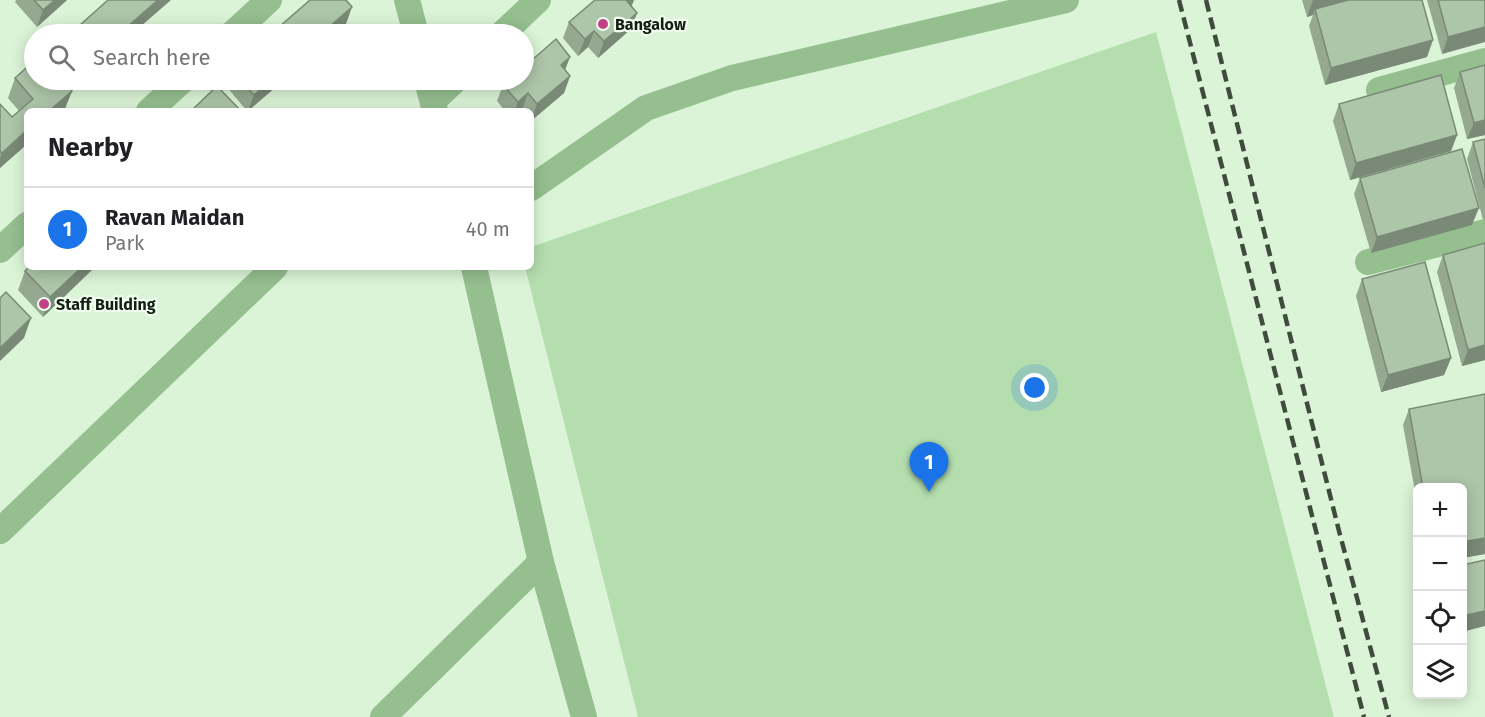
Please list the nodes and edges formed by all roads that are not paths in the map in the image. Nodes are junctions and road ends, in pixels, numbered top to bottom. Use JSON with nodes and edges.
{"nodes":[{"id":1,"x":269,"y":0,"type":"edge"},
{"id":2,"x":407,"y":0,"type":"edge"},
{"id":3,"x":538,"y":0,"type":"edge"},
{"id":4,"x":1066,"y":0,"type":"edge"},
{"id":5,"x":243,"y":24,"type":"edge"},
{"id":6,"x":413,"y":24,"type":"edge"},
{"id":7,"x":513,"y":24,"type":"edge"},
{"id":8,"x":1485,"y":61,"type":"edge"},
{"id":9,"x":172,"y":90,"type":"edge"},
{"id":10,"x":1379,"y":90,"type":"edge"},
{"id":11,"x":152,"y":108,"type":"edge"},
{"id":12,"x":534,"y":186,"type":"edge"},
{"id":13,"x":24,"y":228,"type":"edge"},
{"id":14,"x":1485,"y":232,"type":"edge"},
{"id":15,"x":0,"y":250,"type":"edge"},
{"id":16,"x":1368,"y":262,"type":"dead end"},
{"id":17,"x":272,"y":270,"type":"edge"},
{"id":18,"x":475,"y":270,"type":"edge"},
{"id":19,"x":0,"y":531,"type":"edge"},
{"id":20,"x":541,"y":562,"type":"junction"},
{"id":21,"x":383,"y":717,"type":"edge"},
{"id":22,"x":584,"y":717,"type":"edge"}],
"edges":[{"from":1,"to":5,"type":"street"},
{"from":2,"to":6,"type":"street"},
{"from":3,"to":7,"type":"street"},
{"from":4,"to":12,"type":"street"},
{"from":8,"to":10,"type":"street"},
{"from":9,"to":11,"type":"street"},
{"from":13,"to":15,"type":"street"},
{"from":14,"to":16,"type":"street"},
{"from":17,"to":19,"type":"street"},
{"from":18,"to":20,"type":"street"},
{"from":20,"to":21,"type":"street"},
{"from":20,"to":22,"type":"street"}]}
